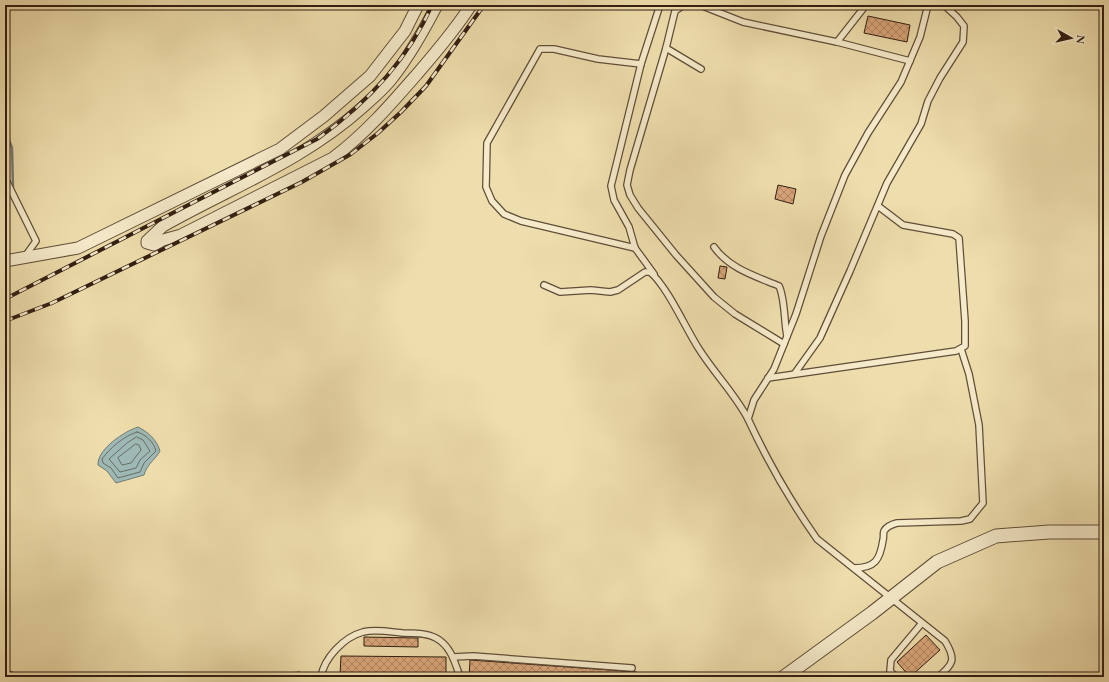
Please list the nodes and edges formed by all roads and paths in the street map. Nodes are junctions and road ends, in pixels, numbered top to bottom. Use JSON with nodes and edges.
{"nodes":[{"id":1,"x":418,"y":5,"type":"edge"},
{"id":2,"x":437,"y":5,"type":"edge"},
{"id":3,"x":471,"y":5,"type":"edge"},
{"id":4,"x":660,"y":5,"type":"edge"},
{"id":5,"x":684,"y":5,"type":"edge"},
{"id":6,"x":700,"y":5,"type":"edge"},
{"id":7,"x":866,"y":5,"type":"edge"},
{"id":8,"x":944,"y":5,"type":"edge"},
{"id":9,"x":928,"y":6,"type":"edge"},
{"id":10,"x":676,"y":8,"type":"edge"},
{"id":11,"x":837,"y":42,"type":"junction"},
{"id":12,"x":666,"y":48,"type":"junction"},
{"id":13,"x":910,"y":61,"type":"junction"},
{"id":14,"x":641,"y":64,"type":"junction"},
{"id":15,"x":701,"y":69,"type":"dead end"},
{"id":16,"x":6,"y":179,"type":"edge"},
{"id":17,"x":878,"y":206,"type":"junction"},
{"id":18,"x":714,"y":247,"type":"dead end"},
{"id":19,"x":635,"y":248,"type":"junction"},
{"id":20,"x":24,"y":257,"type":"junction"},
{"id":21,"x":5,"y":261,"type":"edge"},
{"id":22,"x":655,"y":276,"type":"junction"},
{"id":23,"x":544,"y":285,"type":"dead end"},
{"id":24,"x":787,"y":336,"type":"junction"},
{"id":25,"x":784,"y":344,"type":"junction"},
{"id":26,"x":961,"y":349,"type":"junction"},
{"id":27,"x":796,"y":373,"type":"junction"},
{"id":28,"x":768,"y":378,"type":"junction"},
{"id":29,"x":748,"y":419,"type":"junction"},
{"id":30,"x":1102,"y":535,"type":"edge"},
{"id":31,"x":854,"y":568,"type":"junction"},
{"id":32,"x":891,"y":599,"type":"junction"},
{"id":33,"x":922,"y":623,"type":"junction"},
{"id":34,"x":453,"y":657,"type":"junction"},
{"id":35,"x":632,"y":668,"type":"dead end"},
{"id":36,"x":5,"y":672,"type":"edge"},
{"id":37,"x":16,"y":677,"type":"edge"},
{"id":38,"x":321,"y":677,"type":"edge"},
{"id":39,"x":460,"y":677,"type":"edge"},
{"id":40,"x":784,"y":677,"type":"edge"},
{"id":41,"x":896,"y":677,"type":"edge"},
{"id":42,"x":938,"y":677,"type":"edge"}],
"edges":[{"from":1,"to":20,"type":"street"},
{"from":2,"to":3,"type":"street"},
{"from":4,"to":14,"type":"lane"},
{"from":5,"to":10,"type":"lane"},
{"from":6,"to":11,"type":"lane"},
{"from":7,"to":11,"type":"lane"},
{"from":8,"to":17,"type":"lane"},
{"from":9,"to":13,"type":"lane"},
{"from":10,"to":12,"type":"lane"},
{"from":11,"to":13,"type":"lane"},
{"from":12,"to":15,"type":"lane"},
{"from":12,"to":25,"type":"lane"},
{"from":13,"to":24,"type":"lane"},
{"from":14,"to":19,"type":"lane"},
{"from":14,"to":19,"type":"lane"},
{"from":16,"to":20,"type":"lane"},
{"from":17,"to":26,"type":"lane"},
{"from":17,"to":27,"type":"lane"},
{"from":18,"to":24,"type":"lane"},
{"from":19,"to":22,"type":"lane"},
{"from":20,"to":21,"type":"street"},
{"from":22,"to":23,"type":"lane"},
{"from":22,"to":29,"type":"lane"},
{"from":24,"to":25,"type":"lane"},
{"from":25,"to":28,"type":"lane"},
{"from":26,"to":27,"type":"lane"},
{"from":26,"to":31,"type":"lane"},
{"from":27,"to":28,"type":"lane"},
{"from":28,"to":29,"type":"lane"},
{"from":29,"to":31,"type":"lane"},
{"from":30,"to":32,"type":"street"},
{"from":31,"to":32,"type":"lane"},
{"from":32,"to":33,"type":"lane"},
{"from":32,"to":40,"type":"street"},
{"from":33,"to":41,"type":"lane"},
{"from":33,"to":42,"type":"lane"},
{"from":34,"to":35,"type":"lane"},
{"from":34,"to":38,"type":"lane"},
{"from":34,"to":39,"type":"lane"},
{"from":36,"to":37,"type":"lane"}]}
